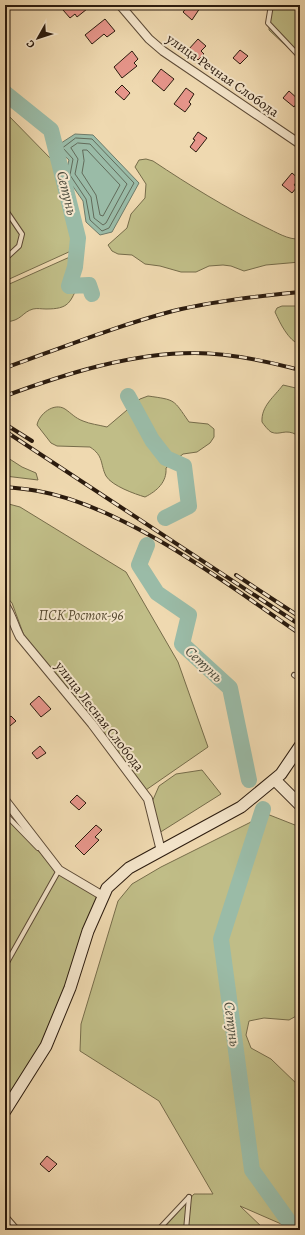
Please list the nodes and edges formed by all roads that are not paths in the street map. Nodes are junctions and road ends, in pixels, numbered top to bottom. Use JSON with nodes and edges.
{"nodes":[{"id":1,"x":120,"y":5,"type":"edge"},
{"id":2,"x":271,"y":5,"type":"edge"},
{"id":3,"x":300,"y":57,"type":"edge"},
{"id":4,"x":300,"y":144,"type":"edge"},
{"id":5,"x":5,"y":209,"type":"edge"},
{"id":6,"x":5,"y":259,"type":"edge"},
{"id":7,"x":5,"y":605,"type":"edge"},
{"id":8,"x":294,"y":675,"type":"dead end"},
{"id":9,"x":300,"y":679,"type":"edge"},
{"id":10,"x":300,"y":746,"type":"edge"},
{"id":11,"x":275,"y":780,"type":"junction"},
{"id":12,"x":5,"y":800,"type":"edge"},
{"id":13,"x":300,"y":805,"type":"edge"},
{"id":14,"x":5,"y":814,"type":"edge"},
{"id":15,"x":161,"y":851,"type":"junction"},
{"id":16,"x":59,"y":870,"type":"junction"},
{"id":17,"x":102,"y":896,"type":"junction"},
{"id":18,"x":5,"y":966,"type":"edge"},
{"id":19,"x":5,"y":1111,"type":"edge"},
{"id":20,"x":5,"y":1214,"type":"edge"},
{"id":21,"x":18,"y":1230,"type":"edge"},
{"id":22,"x":158,"y":1230,"type":"edge"},
{"id":23,"x":186,"y":1230,"type":"edge"}],
"edges":[{"from":1,"to":4,"type":"street","name":"улица Речная Слобода"},
{"from":2,"to":3,"type":"lane"},
{"from":5,"to":6,"type":"lane"},
{"from":7,"to":15,"type":"street","name":"улица Лесная Слобода"},
{"from":8,"to":9,"type":"lane"},
{"from":10,"to":11,"type":"main road"},
{"from":11,"to":13,"type":"main road"},
{"from":11,"to":15,"type":"main road"},
{"from":12,"to":16,"type":"street"},
{"from":14,"to":16,"type":"lane"},
{"from":15,"to":17,"type":"main road"},
{"from":16,"to":17,"type":"street"},
{"from":16,"to":18,"type":"lane"},
{"from":17,"to":19,"type":"main road"},
{"from":20,"to":21,"type":"lane"},
{"from":22,"to":23,"type":"lane"}]}
